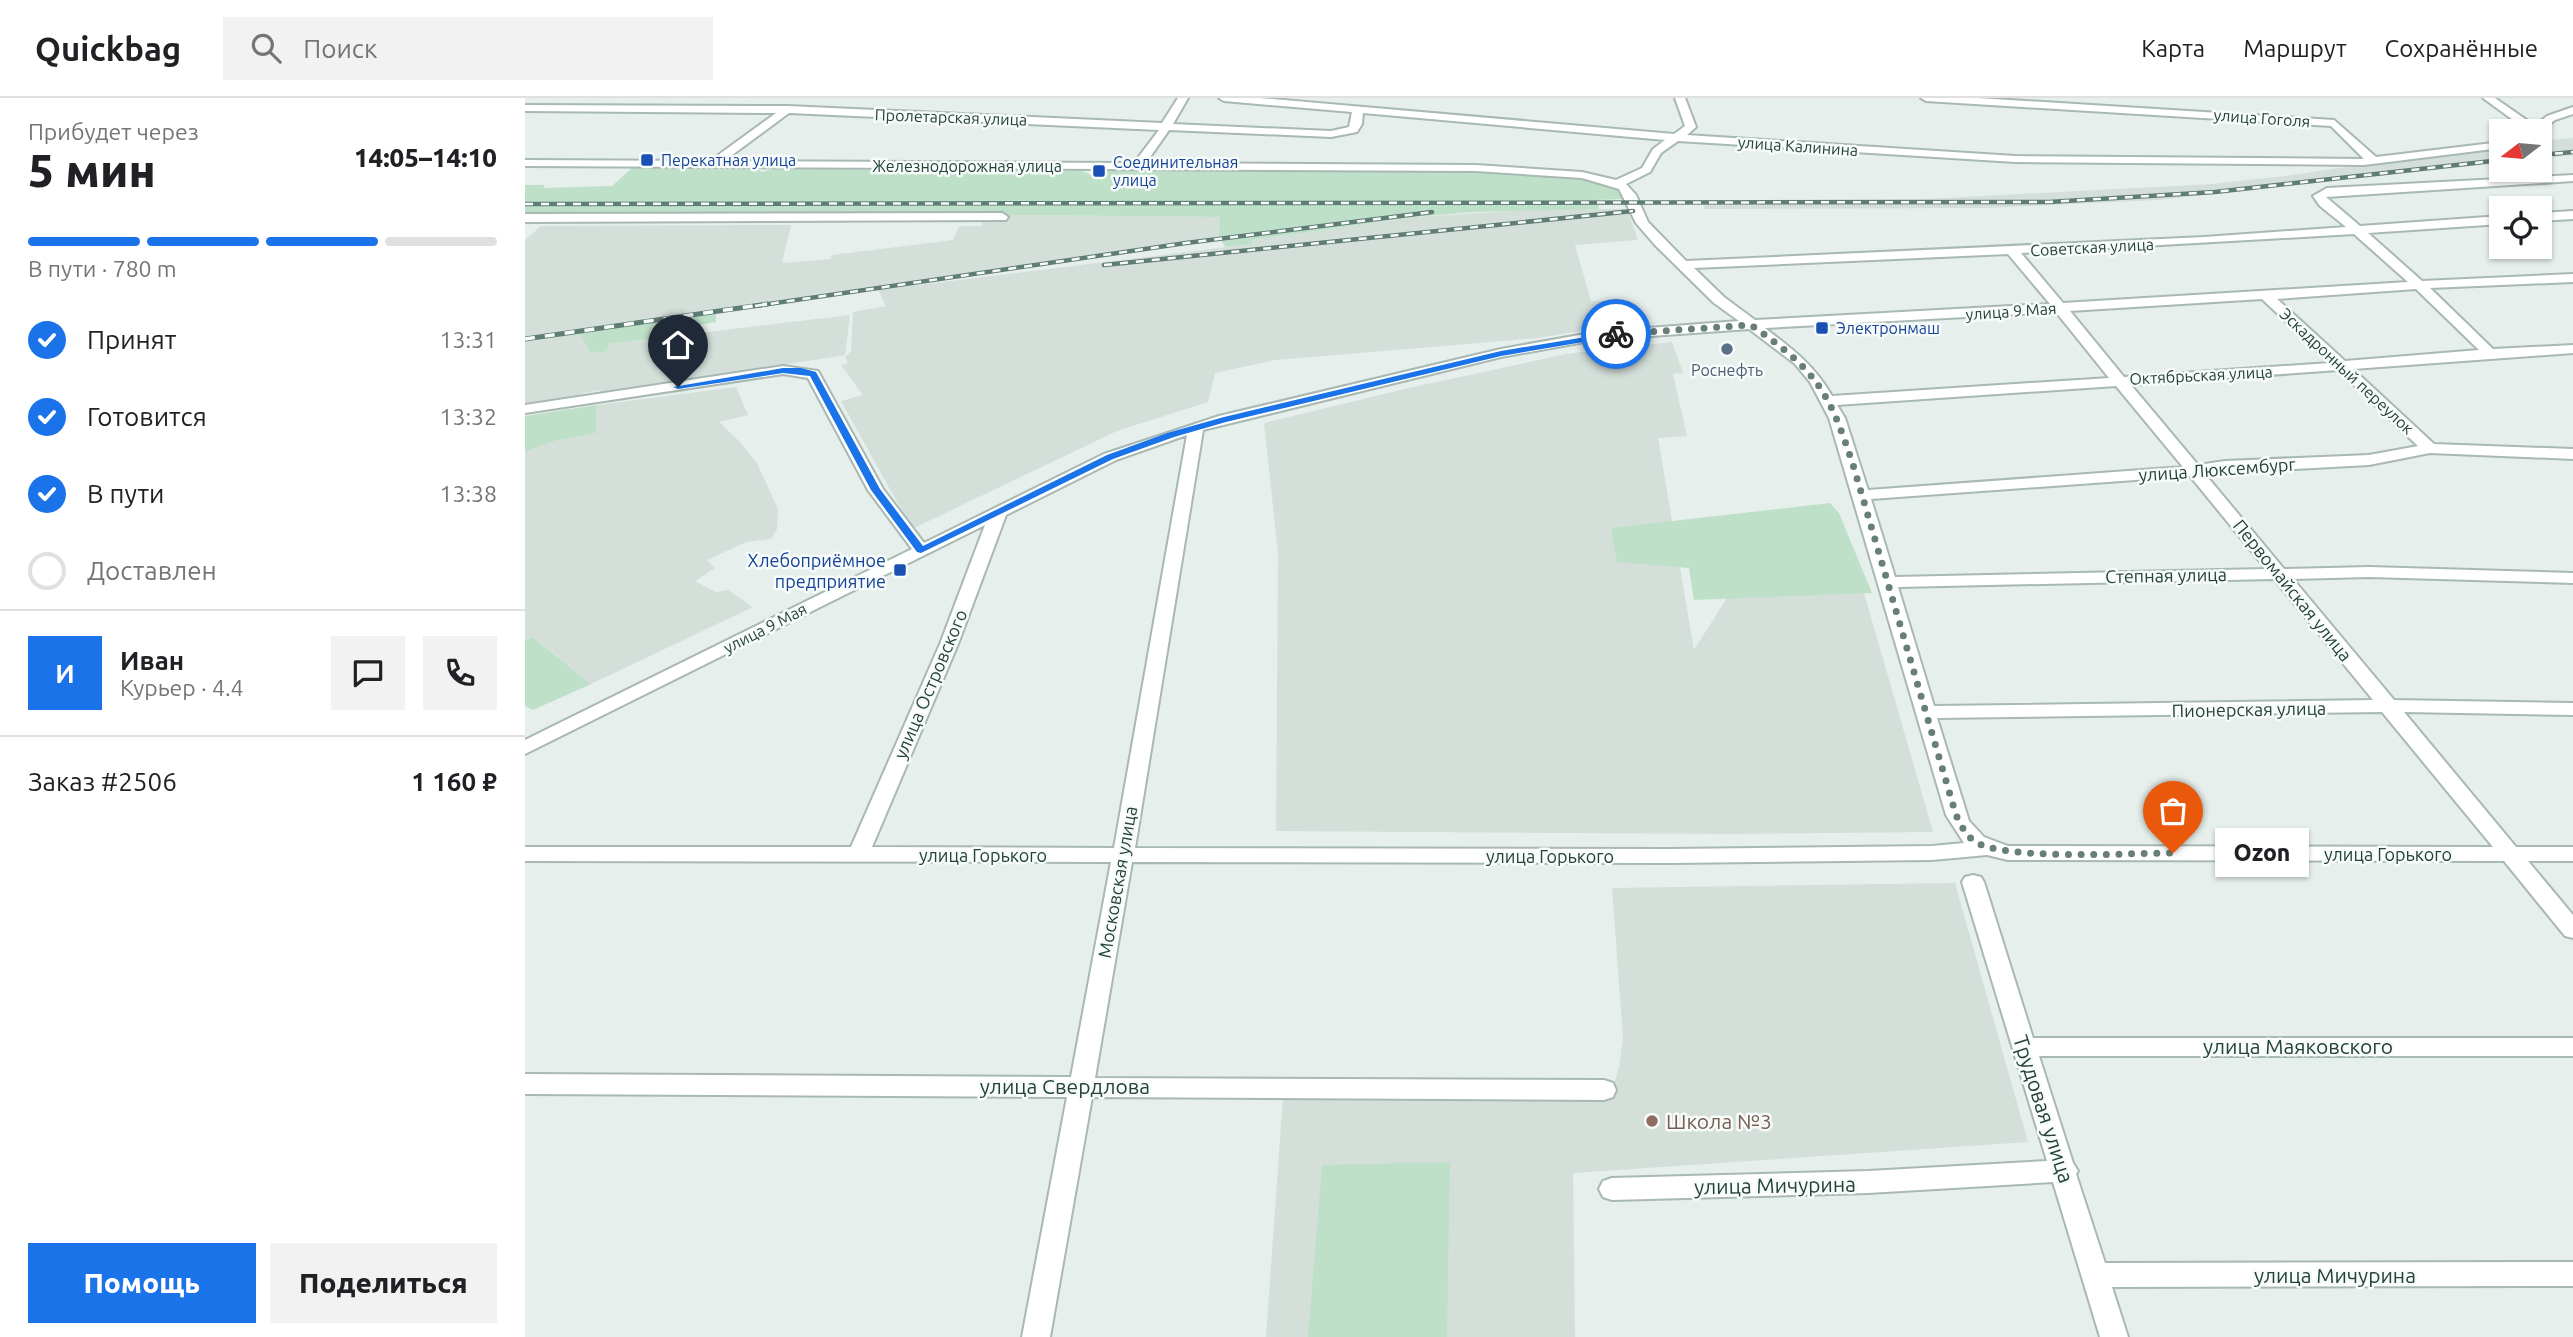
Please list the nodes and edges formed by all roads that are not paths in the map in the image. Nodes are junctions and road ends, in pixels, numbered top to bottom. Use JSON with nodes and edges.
{"nodes":[{"id":1,"x":803,"y":98,"type":"edge"},
{"id":2,"x":1182,"y":98,"type":"edge"},
{"id":3,"x":1224,"y":98,"type":"edge"},
{"id":4,"x":1680,"y":98,"type":"edge"},
{"id":5,"x":1926,"y":98,"type":"edge"},
{"id":6,"x":2488,"y":98,"type":"edge"},
{"id":7,"x":525,"y":108,"type":"edge"},
{"id":8,"x":1359,"y":109,"type":"junction"},
{"id":9,"x":786,"y":110,"type":"junction"},
{"id":10,"x":2573,"y":110,"type":"edge"},
{"id":11,"x":2518,"y":119,"type":"edge"},
{"id":12,"x":2550,"y":119,"type":"edge"},
{"id":13,"x":1166,"y":126,"type":"junction"},
{"id":14,"x":1649,"y":135,"type":"junction"},
{"id":15,"x":1679,"y":138,"type":"junction"},
{"id":16,"x":2489,"y":146,"type":"edge"},
{"id":17,"x":1657,"y":151,"type":"junction"},
{"id":18,"x":2372,"y":161,"type":"junction"},
{"id":19,"x":525,"y":163,"type":"edge"},
{"id":20,"x":711,"y":164,"type":"junction"},
{"id":21,"x":1137,"y":166,"type":"junction"},
{"id":22,"x":2573,"y":178,"type":"edge"},
{"id":23,"x":1617,"y":184,"type":"junction"},
{"id":24,"x":2573,"y":215,"type":"edge"},
{"id":25,"x":2552,"y":216,"type":"edge"},
{"id":26,"x":1002,"y":217,"type":"dead end"},
{"id":27,"x":525,"y":218,"type":"edge"},
{"id":28,"x":2489,"y":221,"type":"edge"},
{"id":29,"x":2358,"y":231,"type":"junction"},
{"id":30,"x":2013,"y":250,"type":"junction"},
{"id":31,"x":1682,"y":265,"type":"junction"},
{"id":32,"x":2573,"y":278,"type":"edge"},
{"id":33,"x":2417,"y":285,"type":"junction"},
{"id":34,"x":1713,"y":294,"type":"junction"},
{"id":35,"x":2265,"y":295,"type":"junction"},
{"id":36,"x":2059,"y":308,"type":"junction"},
{"id":37,"x":1751,"y":325,"type":"junction"},
{"id":38,"x":1689,"y":328,"type":"junction"},
{"id":39,"x":2573,"y":349,"type":"edge"},
{"id":40,"x":2490,"y":353,"type":"junction"},
{"id":41,"x":2342,"y":365,"type":"junction"},
{"id":42,"x":2120,"y":380,"type":"junction"},
{"id":43,"x":1829,"y":401,"type":"junction"},
{"id":44,"x":525,"y":409,"type":"edge"},
{"id":45,"x":1196,"y":428,"type":"junction"},
{"id":46,"x":2430,"y":448,"type":"junction"},
{"id":47,"x":2573,"y":454,"type":"edge"},
{"id":48,"x":2192,"y":470,"type":"junction"},
{"id":49,"x":1861,"y":495,"type":"junction"},
{"id":50,"x":999,"y":511,"type":"junction"},
{"id":51,"x":921,"y":550,"type":"junction"},
{"id":52,"x":2280,"y":573,"type":"junction"},
{"id":53,"x":2573,"y":578,"type":"edge"},
{"id":54,"x":1886,"y":582,"type":"junction"},
{"id":55,"x":2388,"y":706,"type":"junction"},
{"id":56,"x":2573,"y":709,"type":"edge"},
{"id":57,"x":1924,"y":712,"type":"junction"},
{"id":58,"x":525,"y":748,"type":"edge"},
{"id":59,"x":1986,"y":848,"type":"junction"},
{"id":60,"x":525,"y":854,"type":"edge"},
{"id":61,"x":1123,"y":854,"type":"junction"},
{"id":62,"x":2511,"y":854,"type":"junction"},
{"id":63,"x":2573,"y":854,"type":"edge"},
{"id":64,"x":858,"y":855,"type":"junction"},
{"id":65,"x":1973,"y":882,"type":"dead end"},
{"id":66,"x":2573,"y":930,"type":"edge"},
{"id":67,"x":2022,"y":1047,"type":"junction"},
{"id":68,"x":2573,"y":1047,"type":"edge"},
{"id":69,"x":525,"y":1084,"type":"edge"},
{"id":70,"x":1080,"y":1085,"type":"junction"},
{"id":71,"x":1604,"y":1090,"type":"dead end"},
{"id":72,"x":2065,"y":1171,"type":"junction"},
{"id":73,"x":1612,"y":1189,"type":"dead end"},
{"id":74,"x":2573,"y":1274,"type":"edge"},
{"id":75,"x":2096,"y":1275,"type":"junction"},
{"id":76,"x":1036,"y":1337,"type":"edge"},
{"id":77,"x":2115,"y":1337,"type":"edge"}],
"edges":[{"from":1,"to":9,"type":"street"},
{"from":2,"to":13,"type":"street"},
{"from":3,"to":8,"type":"street","name":"улица Калинина"},
{"from":4,"to":15,"type":"street"},
{"from":5,"to":18,"type":"street","name":"улица Гоголя"},
{"from":6,"to":11,"type":"street"},
{"from":7,"to":9,"type":"street","name":"Пролетарская улица"},
{"from":8,"to":13,"type":"street","name":"Пролетарская улица"},
{"from":8,"to":14,"type":"street","name":"улица Калинина"},
{"from":9,"to":13,"type":"street","name":"Пролетарская улица"},
{"from":9,"to":20,"type":"street"},
{"from":10,"to":12,"type":"street"},
{"from":13,"to":21,"type":"street"},
{"from":14,"to":15,"type":"street","name":"улица Калинина"},
{"from":14,"to":17,"type":"street"},
{"from":15,"to":17,"type":"street"},
{"from":15,"to":18,"type":"street","name":"улица Калинина"},
{"from":16,"to":18,"type":"street"},
{"from":17,"to":23,"type":"street"},
{"from":19,"to":20,"type":"street","name":"Железнодорожная улица"},
{"from":20,"to":21,"type":"street","name":"Железнодорожная улица"},
{"from":21,"to":23,"type":"street","name":"Железнодорожная улица"},
{"from":22,"to":29,"type":"street"},
{"from":23,"to":31,"type":"street"},
{"from":24,"to":25,"type":"street"},
{"from":26,"to":27,"type":"street"},
{"from":28,"to":29,"type":"street","name":"Советская улица"},
{"from":29,"to":30,"type":"street","name":"Советская улица"},
{"from":29,"to":33,"type":"street"},
{"from":30,"to":31,"type":"street","name":"Советская улица"},
{"from":30,"to":36,"type":"street","name":"Первомайская улица"},
{"from":31,"to":34,"type":"street"},
{"from":32,"to":33,"type":"street","name":"улица 9 Мая"},
{"from":33,"to":35,"type":"street","name":"улица 9 Мая"},
{"from":33,"to":40,"type":"street"},
{"from":34,"to":37,"type":"street"},
{"from":34,"to":38,"type":"street"},
{"from":35,"to":36,"type":"street","name":"улица 9 Мая"},
{"from":35,"to":41,"type":"street","name":"Эскадронный переулок"},
{"from":36,"to":37,"type":"street","name":"улица 9 Мая"},
{"from":36,"to":42,"type":"street","name":"Первомайская улица"},
{"from":37,"to":38,"type":"street","name":"улица 9 Мая"},
{"from":37,"to":43,"type":"street"},
{"from":38,"to":45,"type":"street","name":"улица 9 Мая"},
{"from":39,"to":40,"type":"street","name":"Октябрьская улица"},
{"from":40,"to":41,"type":"street","name":"Октябрьская улица"},
{"from":41,"to":42,"type":"street","name":"Октябрьская улица"},
{"from":41,"to":46,"type":"street","name":"Эскадронный переулок"},
{"from":42,"to":43,"type":"street","name":"Октябрьская улица"},
{"from":42,"to":48,"type":"street","name":"Первомайская улица"},
{"from":43,"to":49,"type":"street"},
{"from":44,"to":51,"type":"street"},
{"from":45,"to":50,"type":"street","name":"улица 9 Мая"},
{"from":45,"to":61,"type":"street","name":"Московская улица"},
{"from":46,"to":47,"type":"street","name":"улица Люксембург"},
{"from":46,"to":48,"type":"street","name":"улица Люксембург"},
{"from":48,"to":49,"type":"street","name":"улица Люксембург"},
{"from":48,"to":52,"type":"street","name":"Первомайская улица"},
{"from":49,"to":54,"type":"street"},
{"from":50,"to":51,"type":"street","name":"улица 9 Мая"},
{"from":50,"to":64,"type":"street","name":"улица Островского"},
{"from":51,"to":58,"type":"street","name":"улица 9 Мая"},
{"from":52,"to":53,"type":"street","name":"Степная улица"},
{"from":52,"to":54,"type":"street","name":"Степная улица"},
{"from":52,"to":55,"type":"street","name":"Первомайская улица"},
{"from":54,"to":57,"type":"street"},
{"from":55,"to":56,"type":"street","name":"Пионерская улица"},
{"from":55,"to":57,"type":"street","name":"Пионерская улица"},
{"from":55,"to":62,"type":"street","name":"Первомайская улица"},
{"from":57,"to":59,"type":"street"},
{"from":59,"to":61,"type":"street","name":"улица Горького"},
{"from":59,"to":62,"type":"street","name":"улица Горького"},
{"from":60,"to":64,"type":"street","name":"улица Горького"},
{"from":61,"to":64,"type":"street","name":"улица Горького"},
{"from":61,"to":70,"type":"street","name":"Московская улица"},
{"from":62,"to":63,"type":"street","name":"улица Горького"},
{"from":62,"to":66,"type":"street","name":"Первомайская улица"},
{"from":65,"to":67,"type":"street","name":"Трудовая улица"},
{"from":67,"to":68,"type":"street","name":"улица Маяковского"},
{"from":67,"to":72,"type":"street","name":"Трудовая улица"},
{"from":69,"to":70,"type":"street","name":"улица Свердлова"},
{"from":70,"to":71,"type":"street","name":"улица Свердлова"},
{"from":70,"to":76,"type":"street","name":"Московская улица"},
{"from":72,"to":73,"type":"street","name":"улица Мичурина"},
{"from":72,"to":75,"type":"street","name":"Трудовая улица"},
{"from":74,"to":75,"type":"street","name":"улица Мичурина"},
{"from":75,"to":77,"type":"street","name":"Трудовая улица"}]}
